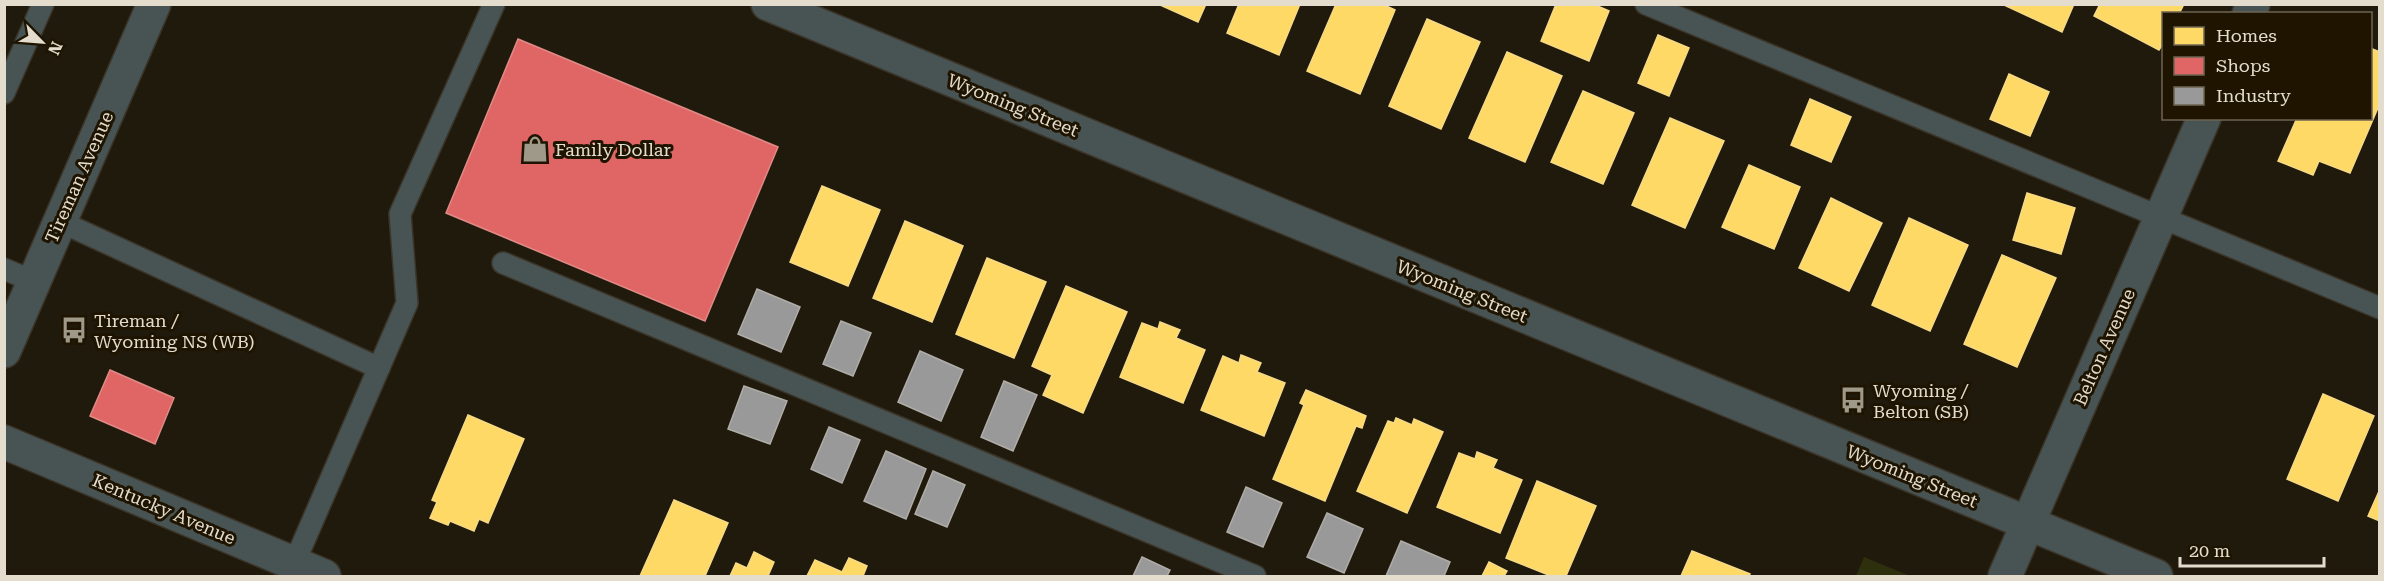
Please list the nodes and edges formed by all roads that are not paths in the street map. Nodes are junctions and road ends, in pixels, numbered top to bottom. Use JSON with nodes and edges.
{"nodes":[{"id":1,"x":43,"y":4,"type":"edge"},
{"id":2,"x":154,"y":4,"type":"edge"},
{"id":3,"x":494,"y":4,"type":"edge"},
{"id":4,"x":768,"y":4,"type":"edge"},
{"id":5,"x":1646,"y":4,"type":"edge"},
{"id":6,"x":4,"y":93,"type":"edge"},
{"id":7,"x":2203,"y":120,"type":"edge"},
{"id":8,"x":2161,"y":217,"type":"junction"},
{"id":9,"x":59,"y":221,"type":"junction"},
{"id":10,"x":503,"y":263,"type":"dead end"},
{"id":11,"x":19,"y":275,"type":"edge"},
{"id":12,"x":2379,"y":308,"type":"edge"},
{"id":13,"x":4,"y":351,"type":"edge"},
{"id":14,"x":379,"y":368,"type":"junction"},
{"id":15,"x":4,"y":442,"type":"edge"},
{"id":16,"x":2028,"y":523,"type":"junction"},
{"id":17,"x":291,"y":570,"type":"edge"},
{"id":18,"x":324,"y":576,"type":"edge"},
{"id":19,"x":1255,"y":576,"type":"edge"},
{"id":20,"x":2005,"y":576,"type":"edge"},
{"id":21,"x":2156,"y":576,"type":"edge"}],
"edges":[{"from":1,"to":6,"type":"lane"},
{"from":2,"to":9,"type":"street","name":"Tireman Avenue"},
{"from":3,"to":14,"type":"lane"},
{"from":4,"to":16,"type":"street","name":"Wyoming Street"},
{"from":5,"to":8,"type":"lane"},
{"from":7,"to":8,"type":"street","name":"Belton Avenue"},
{"from":8,"to":12,"type":"lane"},
{"from":8,"to":16,"type":"street","name":"Belton Avenue"},
{"from":9,"to":11,"type":"street","name":"Tireman Avenue"},
{"from":9,"to":14,"type":"lane"},
{"from":10,"to":19,"type":"lane"},
{"from":11,"to":13,"type":"street","name":"Tireman Avenue"},
{"from":14,"to":17,"type":"lane"},
{"from":15,"to":17,"type":"street","name":"Kentucky Avenue"},
{"from":16,"to":20,"type":"street","name":"Belton Avenue"},
{"from":16,"to":21,"type":"street","name":"Wyoming Street"},
{"from":17,"to":18,"type":"street","name":"Kentucky Avenue"}]}
